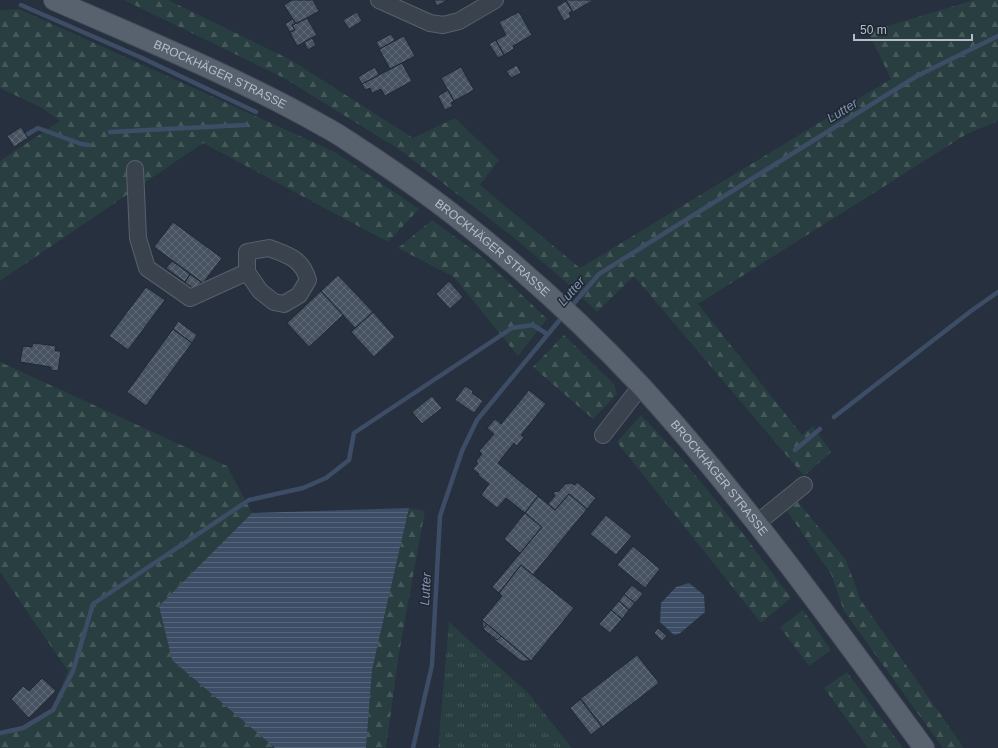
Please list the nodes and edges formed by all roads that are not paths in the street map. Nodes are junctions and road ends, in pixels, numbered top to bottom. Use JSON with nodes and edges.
{"nodes":[{"id":1,"x":54,"y":0,"type":"edge"},
{"id":2,"x":379,"y":0,"type":"edge"},
{"id":3,"x":495,"y":0,"type":"edge"},
{"id":4,"x":135,"y":169,"type":"dead end"},
{"id":5,"x":247,"y":272,"type":"dead end"},
{"id":6,"x":641,"y":386,"type":"junction"},
{"id":7,"x":603,"y":435,"type":"dead end"},
{"id":8,"x":804,"y":485,"type":"dead end"},
{"id":9,"x":756,"y":524,"type":"junction"},
{"id":10,"x":924,"y":748,"type":"edge"}],
"edges":[{"from":1,"to":6,"type":"main road","name":"BROCKHÄGER STRASSE"},
{"from":2,"to":3,"type":"street"},
{"from":4,"to":5,"type":"street"},
{"from":6,"to":7,"type":"street"},
{"from":6,"to":9,"type":"main road","name":"BROCKHÄGER STRASSE"},
{"from":8,"to":9,"type":"street"},
{"from":9,"to":10,"type":"main road","name":"BROCKHÄGER STRASSE"}]}
